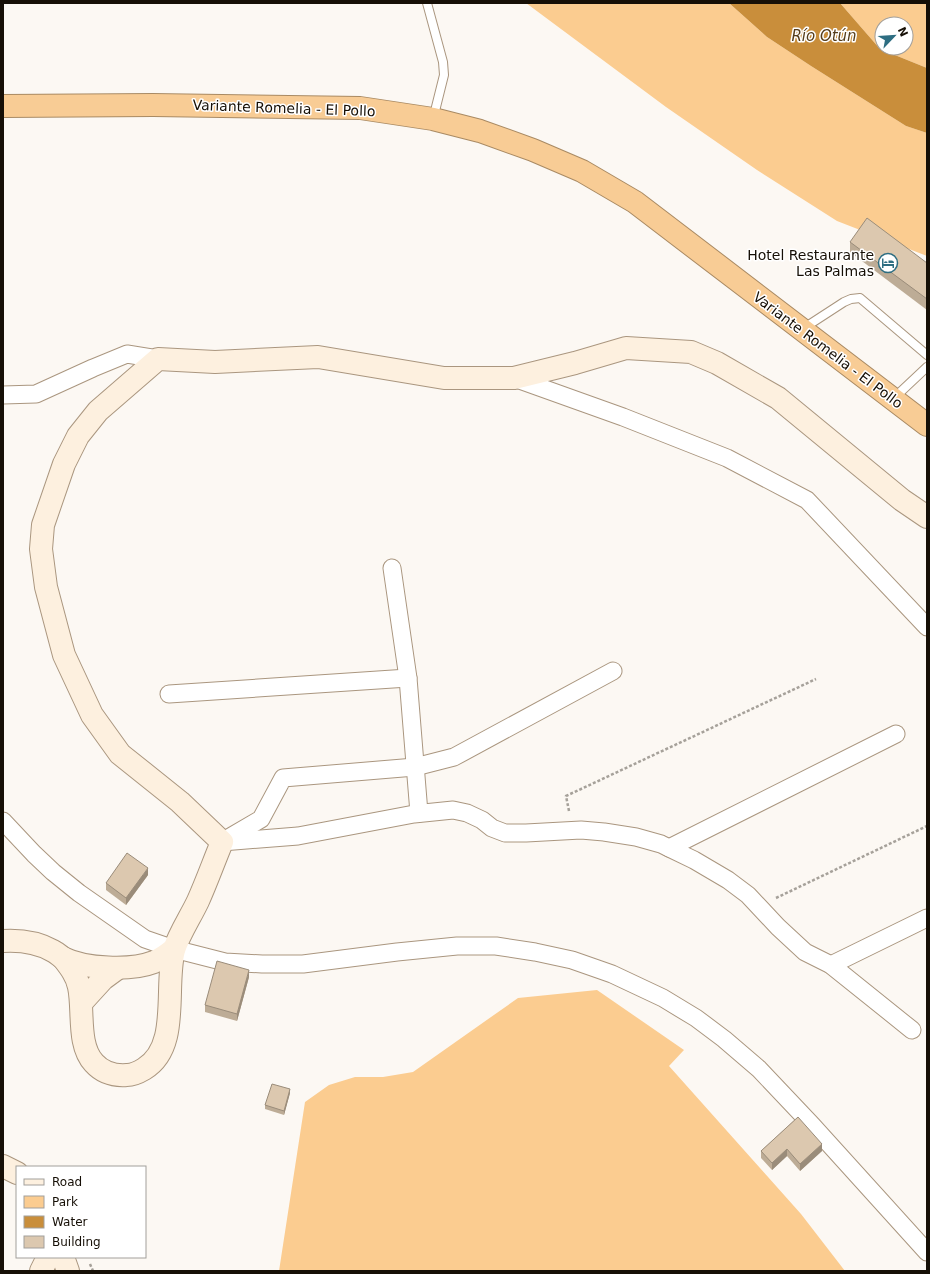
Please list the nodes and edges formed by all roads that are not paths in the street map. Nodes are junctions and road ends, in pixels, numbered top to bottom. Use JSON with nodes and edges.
{"nodes":[{"id":1,"x":427,"y":3,"type":"edge"},
{"id":2,"x":3,"y":106,"type":"edge"},
{"id":3,"x":433,"y":119,"type":"junction"},
{"id":4,"x":802,"y":330,"type":"junction"},
{"id":5,"x":927,"y":355,"type":"edge"},
{"id":6,"x":158,"y":359,"type":"junction"},
{"id":7,"x":927,"y":367,"type":"edge"},
{"id":8,"x":514,"y":378,"type":"junction"},
{"id":9,"x":3,"y":396,"type":"edge"},
{"id":10,"x":892,"y":399,"type":"junction"},
{"id":11,"x":927,"y":425,"type":"edge"},
{"id":12,"x":927,"y":517,"type":"edge"},
{"id":13,"x":392,"y":568,"type":"dead end"},
{"id":14,"x":927,"y":627,"type":"edge"},
{"id":15,"x":613,"y":671,"type":"dead end"},
{"id":16,"x":408,"y":678,"type":"junction"},
{"id":17,"x":169,"y":694,"type":"dead end"},
{"id":18,"x":896,"y":734,"type":"dead end"},
{"id":19,"x":415,"y":767,"type":"junction"},
{"id":20,"x":419,"y":813,"type":"junction"},
{"id":21,"x":3,"y":820,"type":"edge"},
{"id":22,"x":222,"y":842,"type":"junction"},
{"id":23,"x":669,"y":848,"type":"junction"},
{"id":24,"x":927,"y":918,"type":"edge"},
{"id":25,"x":3,"y":941,"type":"edge"},
{"id":26,"x":174,"y":949,"type":"junction"},
{"id":27,"x":63,"y":958,"type":"junction"},
{"id":28,"x":830,"y":965,"type":"junction"},
{"id":29,"x":140,"y":966,"type":"junction"},
{"id":30,"x":118,"y":968,"type":"junction"},
{"id":31,"x":82,"y":1002,"type":"junction"},
{"id":32,"x":169,"y":1012,"type":"junction"},
{"id":33,"x":912,"y":1030,"type":"dead end"},
{"id":34,"x":3,"y":1166,"type":"edge"},
{"id":35,"x":16,"y":1172,"type":"edge"},
{"id":36,"x":927,"y":1252,"type":"edge"},
{"id":37,"x":47,"y":1258,"type":"edge"},
{"id":38,"x":63,"y":1258,"type":"edge"},
{"id":39,"x":40,"y":1271,"type":"edge"},
{"id":40,"x":68,"y":1271,"type":"edge"}],
"edges":[{"from":1,"to":3,"type":"lane"},
{"from":2,"to":3,"type":"highway","name":"Variante Romelia - El Pollo"},
{"from":3,"to":4,"type":"highway","name":"Variante Romelia - El Pollo"},
{"from":4,"to":5,"type":"lane"},
{"from":4,"to":10,"type":"highway","name":"Variante Romelia - El Pollo"},
{"from":6,"to":8,"type":"main road"},
{"from":6,"to":9,"type":"street"},
{"from":6,"to":22,"type":"main road"},
{"from":7,"to":10,"type":"lane"},
{"from":8,"to":12,"type":"main road"},
{"from":8,"to":14,"type":"street"},
{"from":10,"to":11,"type":"highway","name":"Variante Romelia - El Pollo"},
{"from":13,"to":16,"type":"street"},
{"from":15,"to":19,"type":"street"},
{"from":16,"to":17,"type":"street"},
{"from":16,"to":19,"type":"street"},
{"from":18,"to":23,"type":"street"},
{"from":19,"to":20,"type":"street"},
{"from":19,"to":22,"type":"street"},
{"from":20,"to":22,"type":"street"},
{"from":20,"to":23,"type":"street"},
{"from":21,"to":26,"type":"street"},
{"from":22,"to":26,"type":"main road"},
{"from":23,"to":28,"type":"street"},
{"from":24,"to":28,"type":"street"},
{"from":25,"to":27,"type":"main road"},
{"from":26,"to":29,"type":"main road"},
{"from":26,"to":32,"type":"main road"},
{"from":26,"to":36,"type":"street"},
{"from":27,"to":30,"type":"main road"},
{"from":27,"to":31,"type":"main road"},
{"from":28,"to":33,"type":"street"},
{"from":29,"to":30,"type":"main road"},
{"from":29,"to":32,"type":"main road"},
{"from":30,"to":31,"type":"main road"},
{"from":31,"to":32,"type":"main road"},
{"from":34,"to":35,"type":"main road"},
{"from":37,"to":39,"type":"main road"},
{"from":38,"to":40,"type":"main road"}]}
